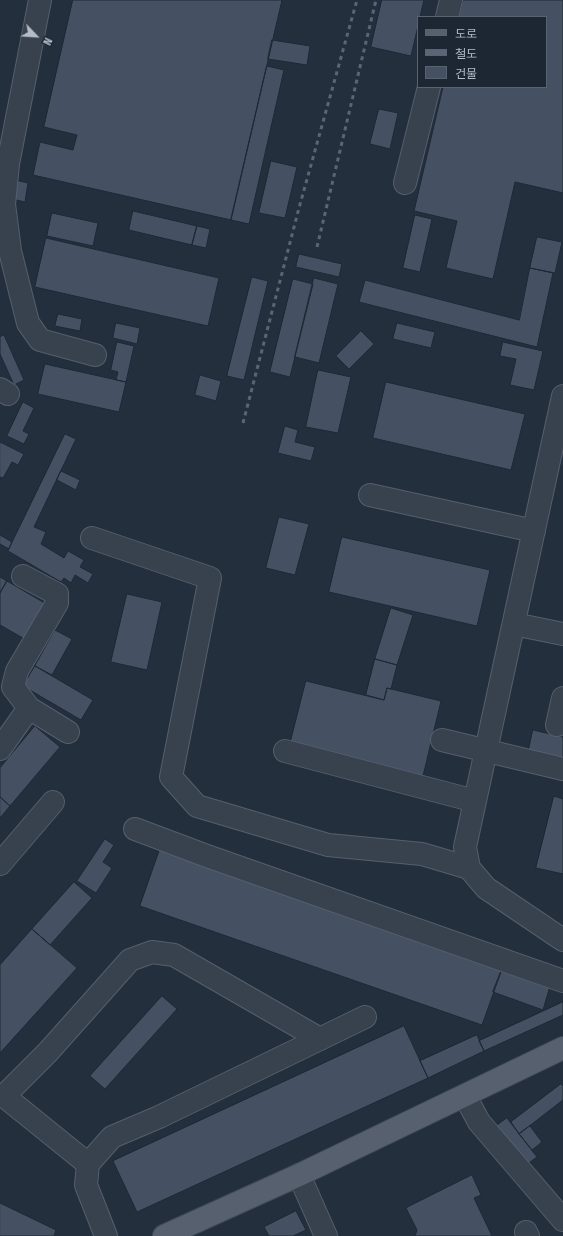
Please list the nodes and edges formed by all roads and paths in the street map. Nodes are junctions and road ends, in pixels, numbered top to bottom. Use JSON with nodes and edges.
{"nodes":[{"id":1,"x":40,"y":0,"type":"edge"},
{"id":2,"x":451,"y":0,"type":"edge"},
{"id":3,"x":447,"y":16,"type":"edge"},
{"id":4,"x":429,"y":88,"type":"edge"},
{"id":5,"x":405,"y":183,"type":"dead end"},
{"id":6,"x":95,"y":355,"type":"dead end"},
{"id":7,"x":563,"y":396,"type":"edge"},
{"id":8,"x":370,"y":495,"type":"dead end"},
{"id":9,"x":534,"y":531,"type":"junction"},
{"id":10,"x":92,"y":538,"type":"dead end"},
{"id":11,"x":23,"y":576,"type":"dead end"},
{"id":12,"x":514,"y":624,"type":"junction"},
{"id":13,"x":563,"y":634,"type":"edge"},
{"id":14,"x":563,"y":698,"type":"edge"},
{"id":15,"x":29,"y":708,"type":"junction"},
{"id":16,"x":557,"y":725,"type":"dead end"},
{"id":17,"x":68,"y":732,"type":"dead end"},
{"id":18,"x":442,"y":740,"type":"dead end"},
{"id":19,"x":0,"y":749,"type":"edge"},
{"id":20,"x":285,"y":751,"type":"dead end"},
{"id":21,"x":486,"y":751,"type":"junction"},
{"id":22,"x":563,"y":769,"type":"edge"},
{"id":23,"x":475,"y":800,"type":"junction"},
{"id":24,"x":53,"y":802,"type":"dead end"},
{"id":25,"x":136,"y":829,"type":"dead end"},
{"id":26,"x":0,"y":864,"type":"edge"},
{"id":27,"x":469,"y":868,"type":"junction"},
{"id":28,"x":563,"y":940,"type":"edge"},
{"id":29,"x":563,"y":981,"type":"edge"},
{"id":30,"x":365,"y":1017,"type":"dead end"},
{"id":31,"x":320,"y":1039,"type":"junction"},
{"id":32,"x":561,"y":1054,"type":"edge"},
{"id":33,"x":466,"y":1096,"type":"junction"},
{"id":34,"x":88,"y":1164,"type":"junction"},
{"id":35,"x":299,"y":1175,"type":"junction"},
{"id":36,"x":563,"y":1220,"type":"edge"},
{"id":37,"x":106,"y":1236,"type":"edge"},
{"id":38,"x":164,"y":1236,"type":"edge"},
{"id":39,"x":326,"y":1236,"type":"edge"}],
"edges":[{"from":1,"to":6,"type":"street"},
{"from":2,"to":3,"type":"street"},
{"from":4,"to":5,"type":"street"},
{"from":7,"to":9,"type":"street"},
{"from":8,"to":9,"type":"street"},
{"from":9,"to":12,"type":"street"},
{"from":10,"to":27,"type":"street"},
{"from":11,"to":15,"type":"street"},
{"from":12,"to":13,"type":"street"},
{"from":12,"to":21,"type":"street"},
{"from":14,"to":16,"type":"street"},
{"from":15,"to":17,"type":"street"},
{"from":15,"to":19,"type":"street"},
{"from":18,"to":21,"type":"street"},
{"from":20,"to":23,"type":"street"},
{"from":21,"to":22,"type":"street"},
{"from":21,"to":23,"type":"street"},
{"from":23,"to":27,"type":"street"},
{"from":24,"to":26,"type":"street"},
{"from":25,"to":29,"type":"street"},
{"from":27,"to":28,"type":"street"},
{"from":30,"to":31,"type":"street"},
{"from":31,"to":34,"type":"street"},
{"from":31,"to":34,"type":"street"},
{"from":32,"to":33,"type":"main road"},
{"from":33,"to":35,"type":"main road"},
{"from":33,"to":36,"type":"street"},
{"from":34,"to":37,"type":"street"},
{"from":35,"to":38,"type":"main road"},
{"from":35,"to":39,"type":"street"}]}
